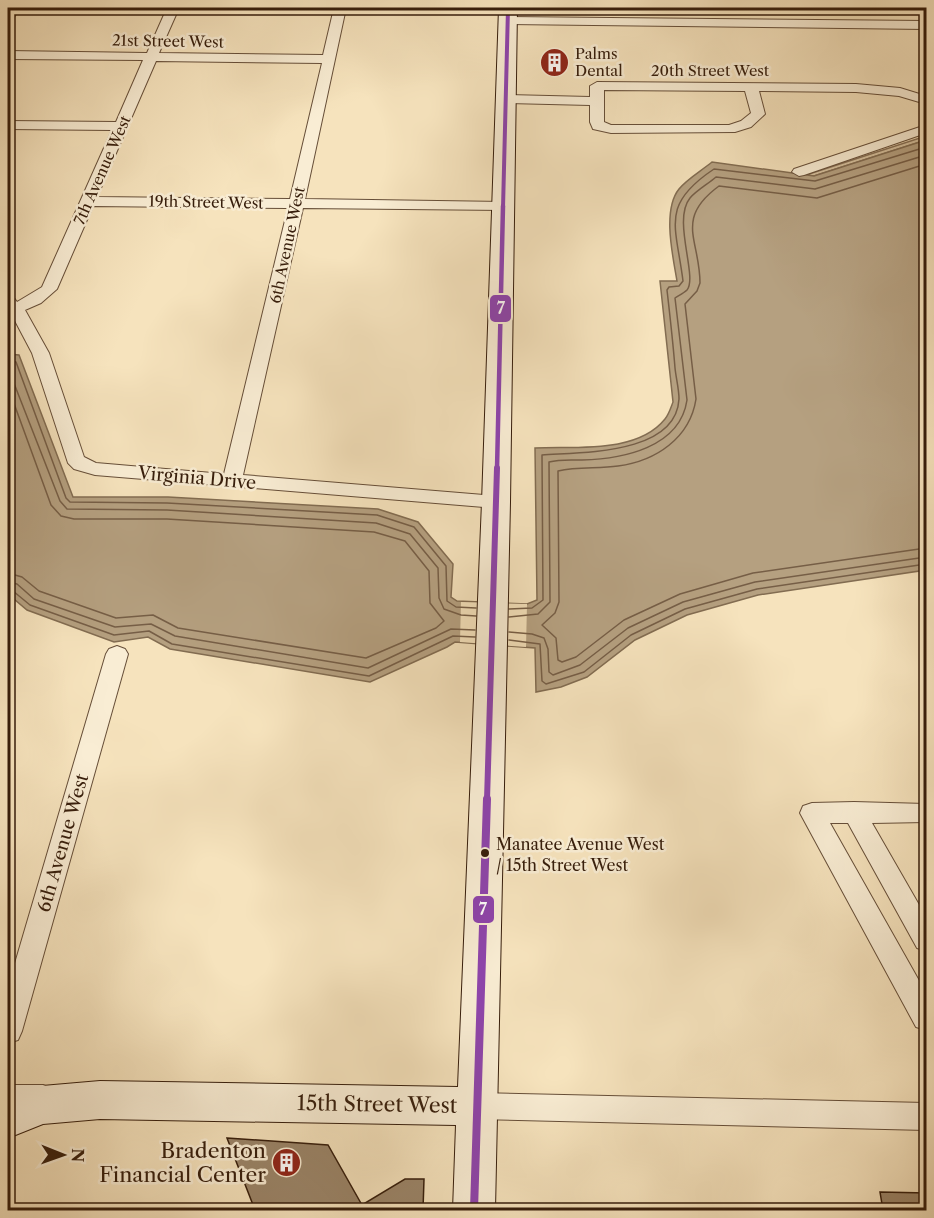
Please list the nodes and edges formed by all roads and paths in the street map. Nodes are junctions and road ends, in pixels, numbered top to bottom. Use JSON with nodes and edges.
{"nodes":[{"id":1,"x":14,"y":8,"type":"edge"},
{"id":2,"x":173,"y":8,"type":"edge"},
{"id":3,"x":340,"y":8,"type":"edge"},
{"id":4,"x":508,"y":14,"type":"edge"},
{"id":5,"x":8,"y":17,"type":"edge"},
{"id":6,"x":927,"y":25,"type":"edge"},
{"id":7,"x":8,"y":55,"type":"edge"},
{"id":8,"x":152,"y":58,"type":"junction"},
{"id":9,"x":328,"y":59,"type":"junction"},
{"id":10,"x":751,"y":87,"type":"junction"},
{"id":11,"x":506,"y":99,"type":"junction"},
{"id":12,"x":927,"y":100,"type":"edge"},
{"id":13,"x":595,"y":101,"type":"junction"},
{"id":14,"x":8,"y":125,"type":"edge"},
{"id":15,"x":121,"y":126,"type":"junction"},
{"id":16,"x":927,"y":129,"type":"edge"},
{"id":17,"x":799,"y":172,"type":"dead end"},
{"id":18,"x":88,"y":201,"type":"junction"},
{"id":19,"x":297,"y":203,"type":"junction"},
{"id":20,"x":504,"y":206,"type":"junction"},
{"id":21,"x":10,"y":307,"type":"edge"},
{"id":22,"x":232,"y":481,"type":"junction"},
{"id":23,"x":496,"y":502,"type":"junction"},
{"id":24,"x":117,"y":654,"type":"dead end"},
{"id":25,"x":833,"y":812,"type":"junction"},
{"id":26,"x":927,"y":813,"type":"edge"},
{"id":27,"x":927,"y":940,"type":"edge"},
{"id":28,"x":927,"y":1018,"type":"edge"},
{"id":29,"x":8,"y":1031,"type":"edge"},
{"id":30,"x":8,"y":1098,"type":"edge"},
{"id":31,"x":100,"y":1100,"type":"junction"},
{"id":32,"x":477,"y":1106,"type":"junction"},
{"id":33,"x":927,"y":1117,"type":"edge"},
{"id":34,"x":8,"y":1119,"type":"edge"},
{"id":35,"x":474,"y":1210,"type":"edge"}],
"edges":[{"from":1,"to":5,"type":"street"},
{"from":2,"to":8,"type":"street","name":"7th Avenue West"},
{"from":3,"to":9,"type":"street","name":"6th Avenue West"},
{"from":4,"to":6,"type":"street"},
{"from":4,"to":11,"type":"main road"},
{"from":7,"to":8,"type":"street","name":"21st Street West"},
{"from":8,"to":9,"type":"street","name":"21st Street West"},
{"from":8,"to":15,"type":"street","name":"7th Avenue West"},
{"from":9,"to":19,"type":"street","name":"6th Avenue West"},
{"from":10,"to":12,"type":"street","name":"20th Street West"},
{"from":10,"to":13,"type":"street","name":"20th Street West"},
{"from":10,"to":13,"type":"street"},
{"from":11,"to":13,"type":"street"},
{"from":11,"to":20,"type":"main road"},
{"from":14,"to":15,"type":"street"},
{"from":15,"to":18,"type":"street","name":"7th Avenue West"},
{"from":16,"to":17,"type":"street"},
{"from":18,"to":19,"type":"street","name":"19th Street West"},
{"from":18,"to":21,"type":"street","name":"7th Avenue West"},
{"from":19,"to":20,"type":"street","name":"19th Street West"},
{"from":19,"to":22,"type":"street","name":"6th Avenue West"},
{"from":20,"to":23,"type":"main road"},
{"from":21,"to":22,"type":"street","name":"Virginia Drive"},
{"from":22,"to":23,"type":"street","name":"Virginia Drive"},
{"from":23,"to":32,"type":"main road"},
{"from":24,"to":29,"type":"street","name":"6th Avenue West"},
{"from":25,"to":26,"type":"street"},
{"from":25,"to":27,"type":"street"},
{"from":25,"to":28,"type":"street"},
{"from":30,"to":31,"type":"street","name":"15th Street West"},
{"from":31,"to":32,"type":"main road","name":"15th Street West"},
{"from":31,"to":34,"type":"main road"},
{"from":32,"to":33,"type":"street","name":"15th Street West"},
{"from":32,"to":35,"type":"main road"}]}
